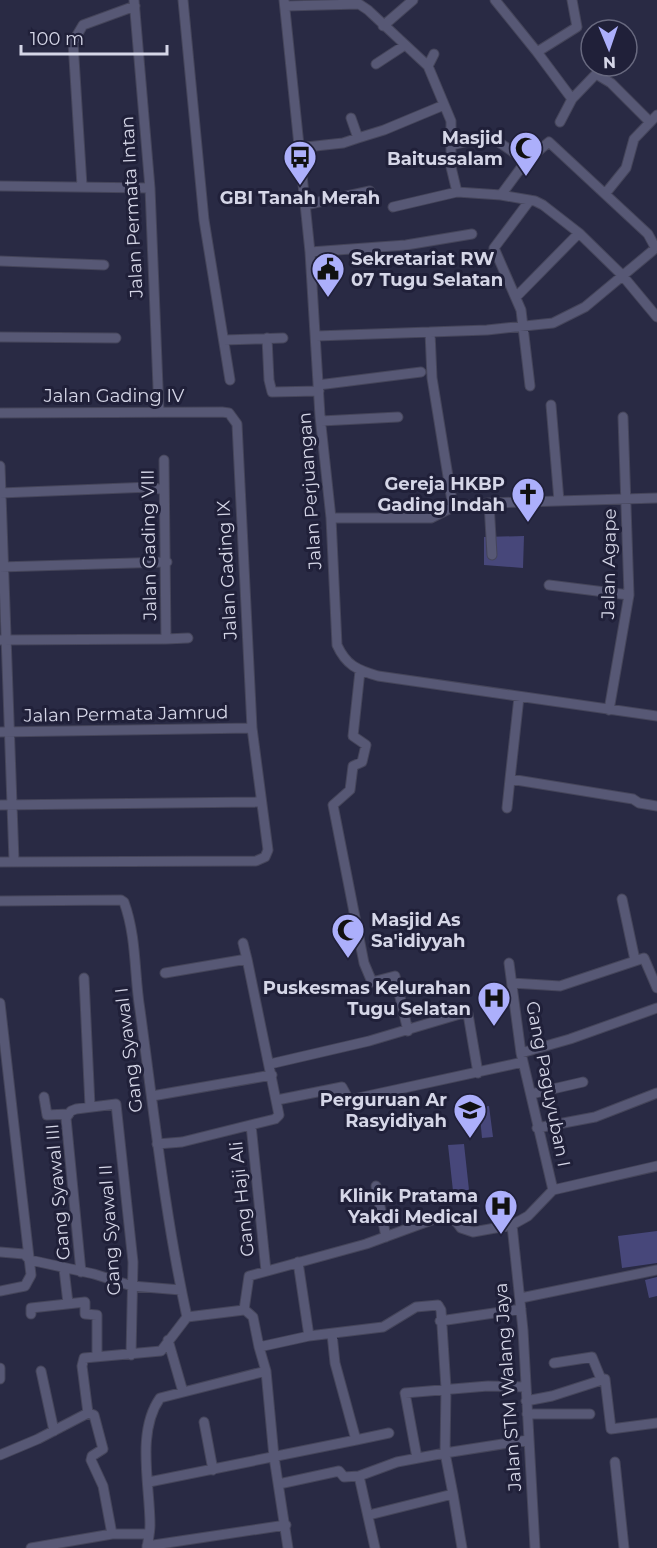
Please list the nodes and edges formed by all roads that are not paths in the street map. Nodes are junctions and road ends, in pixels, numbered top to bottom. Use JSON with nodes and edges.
{"nodes":[{"id":1,"x":183,"y":0,"type":"edge"},
{"id":2,"x":412,"y":0,"type":"edge"},
{"id":3,"x":495,"y":0,"type":"edge"},
{"id":4,"x":572,"y":0,"type":"edge"},
{"id":5,"x":360,"y":2,"type":"edge"},
{"id":6,"x":135,"y":3,"type":"edge"},
{"id":7,"x":285,"y":3,"type":"edge"},
{"id":8,"x":383,"y":26,"type":"junction"},
{"id":9,"x":405,"y":45,"type":"junction"},
{"id":10,"x":537,"y":52,"type":"junction"},
{"id":11,"x":434,"y":54,"type":"dead end"},
{"id":12,"x":376,"y":64,"type":"dead end"},
{"id":13,"x":428,"y":66,"type":"junction"},
{"id":14,"x":572,"y":99,"type":"junction"},
{"id":15,"x":444,"y":105,"type":"junction"},
{"id":16,"x":351,"y":118,"type":"dead end"},
{"id":17,"x":653,"y":118,"type":"edge"},
{"id":18,"x":560,"y":122,"type":"dead end"},
{"id":19,"x":358,"y":138,"type":"junction"},
{"id":20,"x":452,"y":145,"type":"junction"},
{"id":21,"x":297,"y":148,"type":"junction"},
{"id":22,"x":526,"y":161,"type":"junction"},
{"id":23,"x":0,"y":186,"type":"edge"},
{"id":24,"x":82,"y":186,"type":"junction"},
{"id":25,"x":150,"y":188,"type":"junction"},
{"id":26,"x":370,"y":192,"type":"dead end"},
{"id":27,"x":457,"y":192,"type":"junction"},
{"id":28,"x":605,"y":194,"type":"junction"},
{"id":29,"x":501,"y":195,"type":"junction"},
{"id":30,"x":530,"y":200,"type":"junction"},
{"id":31,"x":305,"y":205,"type":"junction"},
{"id":32,"x":393,"y":207,"type":"dead end"},
{"id":33,"x":579,"y":233,"type":"junction"},
{"id":34,"x":472,"y":234,"type":"dead end"},
{"id":35,"x":656,"y":247,"type":"edge"},
{"id":36,"x":310,"y":252,"type":"junction"},
{"id":37,"x":0,"y":261,"type":"edge"},
{"id":38,"x":104,"y":264,"type":"dead end"},
{"id":39,"x":622,"y":275,"type":"junction"},
{"id":40,"x":517,"y":296,"type":"junction"},
{"id":41,"x":657,"y":317,"type":"edge"},
{"id":42,"x":523,"y":327,"type":"junction"},
{"id":43,"x":430,"y":333,"type":"junction"},
{"id":44,"x":316,"y":336,"type":"junction"},
{"id":45,"x":0,"y":337,"type":"edge"},
{"id":46,"x":116,"y":338,"type":"dead end"},
{"id":47,"x":267,"y":338,"type":"junction"},
{"id":48,"x":283,"y":338,"type":"dead end"},
{"id":49,"x":224,"y":340,"type":"junction"},
{"id":50,"x":421,"y":372,"type":"dead end"},
{"id":51,"x":230,"y":380,"type":"dead end"},
{"id":52,"x":530,"y":386,"type":"dead end"},
{"id":53,"x":319,"y":388,"type":"junction"},
{"id":54,"x":551,"y":405,"type":"dead end"},
{"id":55,"x":159,"y":412,"type":"junction"},
{"id":56,"x":0,"y":413,"type":"edge"},
{"id":57,"x":229,"y":413,"type":"joint"},
{"id":58,"x":398,"y":417,"type":"dead end"},
{"id":59,"x":623,"y":417,"type":"dead end"},
{"id":60,"x":321,"y":422,"type":"junction"},
{"id":61,"x":164,"y":460,"type":"dead end"},
{"id":62,"x":0,"y":466,"type":"edge"},
{"id":63,"x":163,"y":490,"type":"junction"},
{"id":64,"x":1,"y":492,"type":"edge"},
{"id":65,"x":626,"y":498,"type":"junction"},
{"id":66,"x":657,"y":498,"type":"edge"},
{"id":67,"x":559,"y":501,"type":"junction"},
{"id":68,"x":489,"y":503,"type":"junction"},
{"id":69,"x":453,"y":507,"type":"junction"},
{"id":70,"x":331,"y":518,"type":"junction"},
{"id":71,"x":492,"y":555,"type":"dead end"},
{"id":72,"x":167,"y":562,"type":"junction"},
{"id":73,"x":2,"y":567,"type":"edge"},
{"id":74,"x":549,"y":585,"type":"dead end"},
{"id":75,"x":628,"y":595,"type":"junction"},
{"id":76,"x":167,"y":634,"type":"junction"},
{"id":77,"x":188,"y":638,"type":"dead end"},
{"id":78,"x":2,"y":640,"type":"edge"},
{"id":79,"x":360,"y":671,"type":"junction"},
{"id":80,"x":519,"y":697,"type":"junction"},
{"id":81,"x":609,"y":710,"type":"junction"},
{"id":82,"x":657,"y":716,"type":"edge"},
{"id":83,"x":252,"y":728,"type":"junction"},
{"id":84,"x":4,"y":732,"type":"edge"},
{"id":85,"x":510,"y":779,"type":"junction"},
{"id":86,"x":260,"y":802,"type":"junction"},
{"id":87,"x":0,"y":805,"type":"edge"},
{"id":88,"x":12,"y":805,"type":"junction"},
{"id":89,"x":657,"y":806,"type":"edge"},
{"id":90,"x":507,"y":808,"type":"dead end"},
{"id":91,"x":14,"y":861,"type":"junction"},
{"id":92,"x":0,"y":862,"type":"edge"},
{"id":93,"x":622,"y":899,"type":"dead end"},
{"id":94,"x":0,"y":901,"type":"edge"},
{"id":95,"x":243,"y":943,"type":"dead end"},
{"id":96,"x":247,"y":959,"type":"junction"},
{"id":97,"x":635,"y":960,"type":"junction"},
{"id":98,"x":509,"y":963,"type":"dead end"},
{"id":99,"x":165,"y":973,"type":"dead end"},
{"id":100,"x":84,"y":978,"type":"dead end"},
{"id":101,"x":512,"y":983,"type":"junction"},
{"id":102,"x":657,"y":988,"type":"edge"},
{"id":103,"x":0,"y":1002,"type":"edge"},
{"id":104,"x":657,"y":1008,"type":"edge"},
{"id":105,"x":408,"y":1031,"type":"junction"},
{"id":106,"x":523,"y":1057,"type":"junction"},
{"id":107,"x":270,"y":1064,"type":"junction"},
{"id":108,"x":478,"y":1073,"type":"junction"},
{"id":109,"x":273,"y":1075,"type":"junction"},
{"id":110,"x":583,"y":1082,"type":"dead end"},
{"id":111,"x":657,"y":1093,"type":"edge"},
{"id":112,"x":531,"y":1094,"type":"junction"},
{"id":113,"x":152,"y":1096,"type":"junction"},
{"id":114,"x":44,"y":1097,"type":"dead end"},
{"id":115,"x":277,"y":1100,"type":"junction"},
{"id":116,"x":90,"y":1107,"type":"junction"},
{"id":117,"x":70,"y":1113,"type":"junction"},
{"id":118,"x":251,"y":1125,"type":"junction"},
{"id":119,"x":537,"y":1128,"type":"junction"},
{"id":120,"x":157,"y":1144,"type":"junction"},
{"id":121,"x":657,"y":1166,"type":"edge"},
{"id":122,"x":376,"y":1186,"type":"dead end"},
{"id":123,"x":553,"y":1190,"type":"junction"},
{"id":124,"x":512,"y":1224,"type":"junction"},
{"id":125,"x":386,"y":1237,"type":"junction"},
{"id":126,"x":0,"y":1252,"type":"edge"},
{"id":127,"x":30,"y":1260,"type":"junction"},
{"id":128,"x":298,"y":1262,"type":"junction"},
{"id":129,"x":64,"y":1269,"type":"junction"},
{"id":130,"x":657,"y":1270,"type":"edge"},
{"id":131,"x":266,"y":1271,"type":"junction"},
{"id":132,"x":81,"y":1272,"type":"junction"},
{"id":133,"x":132,"y":1286,"type":"junction"},
{"id":134,"x":181,"y":1290,"type":"junction"},
{"id":135,"x":0,"y":1291,"type":"edge"},
{"id":136,"x":520,"y":1298,"type":"junction"},
{"id":137,"x":69,"y":1303,"type":"junction"},
{"id":138,"x":244,"y":1309,"type":"junction"},
{"id":139,"x":521,"y":1309,"type":"junction"},
{"id":140,"x":31,"y":1314,"type":"dead end"},
{"id":141,"x":187,"y":1317,"type":"junction"},
{"id":142,"x":440,"y":1321,"type":"junction"},
{"id":143,"x":332,"y":1334,"type":"junction"},
{"id":144,"x":309,"y":1336,"type":"junction"},
{"id":145,"x":168,"y":1340,"type":"junction"},
{"id":146,"x":259,"y":1347,"type":"junction"},
{"id":147,"x":131,"y":1355,"type":"junction"},
{"id":148,"x":97,"y":1356,"type":"junction"},
{"id":149,"x":554,"y":1363,"type":"dead end"},
{"id":150,"x":0,"y":1368,"type":"edge"},
{"id":151,"x":41,"y":1371,"type":"dead end"},
{"id":152,"x":266,"y":1371,"type":"junction"},
{"id":153,"x":0,"y":1379,"type":"edge"},
{"id":154,"x":601,"y":1379,"type":"junction"},
{"id":155,"x":525,"y":1387,"type":"junction"},
{"id":156,"x":446,"y":1388,"type":"junction"},
{"id":157,"x":183,"y":1392,"type":"junction"},
{"id":158,"x":526,"y":1401,"type":"junction"},
{"id":159,"x":88,"y":1413,"type":"junction"},
{"id":160,"x":527,"y":1414,"type":"junction"},
{"id":161,"x":590,"y":1414,"type":"dead end"},
{"id":162,"x":204,"y":1422,"type":"dead end"},
{"id":163,"x":657,"y":1423,"type":"edge"},
{"id":164,"x":54,"y":1431,"type":"junction"},
{"id":165,"x":389,"y":1432,"type":"dead end"},
{"id":166,"x":356,"y":1440,"type":"junction"},
{"id":167,"x":528,"y":1440,"type":"junction"},
{"id":168,"x":445,"y":1453,"type":"junction"},
{"id":169,"x":0,"y":1455,"type":"edge"},
{"id":170,"x":274,"y":1457,"type":"junction"},
{"id":171,"x":417,"y":1458,"type":"junction"},
{"id":172,"x":615,"y":1462,"type":"dead end"},
{"id":173,"x":213,"y":1470,"type":"junction"},
{"id":174,"x":360,"y":1476,"type":"junction"},
{"id":175,"x":148,"y":1482,"type":"junction"},
{"id":176,"x":279,"y":1484,"type":"junction"},
{"id":177,"x":453,"y":1494,"type":"junction"},
{"id":178,"x":369,"y":1515,"type":"junction"},
{"id":179,"x":286,"y":1525,"type":"junction"},
{"id":180,"x":112,"y":1534,"type":"junction"},
{"id":181,"x":149,"y":1534,"type":"junction"},
{"id":182,"x":147,"y":1547,"type":"edge"},
{"id":183,"x":31,"y":1548,"type":"edge"},
{"id":184,"x":288,"y":1548,"type":"edge"},
{"id":185,"x":375,"y":1548,"type":"edge"},
{"id":186,"x":462,"y":1548,"type":"edge"},
{"id":187,"x":535,"y":1548,"type":"edge"},
{"id":188,"x":624,"y":1548,"type":"edge"}],
"edges":[{"from":1,"to":49,"type":"street"},
{"from":2,"to":8,"type":"street"},
{"from":3,"to":10,"type":"street"},
{"from":4,"to":10,"type":"street"},
{"from":5,"to":7,"type":"street"},
{"from":5,"to":8,"type":"street"},
{"from":6,"to":24,"type":"street"},
{"from":6,"to":25,"type":"street","name":"Jalan Permata Intan"},
{"from":7,"to":21,"type":"street","name":"Jalan Perjuangan"},
{"from":8,"to":9,"type":"street"},
{"from":9,"to":12,"type":"street"},
{"from":9,"to":13,"type":"street"},
{"from":10,"to":14,"type":"street"},
{"from":11,"to":13,"type":"street"},
{"from":13,"to":15,"type":"street"},
{"from":14,"to":17,"type":"street"},
{"from":14,"to":18,"type":"street"},
{"from":15,"to":19,"type":"street"},
{"from":15,"to":20,"type":"street"},
{"from":16,"to":19,"type":"street"},
{"from":17,"to":28,"type":"street"},
{"from":19,"to":21,"type":"street"},
{"from":20,"to":22,"type":"street"},
{"from":20,"to":27,"type":"street"},
{"from":21,"to":31,"type":"street","name":"Jalan Perjuangan"},
{"from":22,"to":28,"type":"street"},
{"from":22,"to":29,"type":"street"},
{"from":23,"to":24,"type":"street"},
{"from":24,"to":25,"type":"street"},
{"from":25,"to":55,"type":"street","name":"Jalan Permata Intan"},
{"from":26,"to":31,"type":"street"},
{"from":27,"to":29,"type":"street"},
{"from":27,"to":32,"type":"street"},
{"from":28,"to":35,"type":"street"},
{"from":29,"to":30,"type":"street"},
{"from":30,"to":33,"type":"street"},
{"from":30,"to":40,"type":"street"},
{"from":31,"to":36,"type":"street","name":"Jalan Perjuangan"},
{"from":33,"to":39,"type":"street"},
{"from":33,"to":40,"type":"street"},
{"from":34,"to":36,"type":"street"},
{"from":35,"to":39,"type":"street"},
{"from":36,"to":44,"type":"street","name":"Jalan Perjuangan"},
{"from":37,"to":38,"type":"street"},
{"from":39,"to":41,"type":"street"},
{"from":39,"to":42,"type":"street"},
{"from":40,"to":42,"type":"street"},
{"from":42,"to":43,"type":"street"},
{"from":42,"to":52,"type":"street"},
{"from":43,"to":44,"type":"street"},
{"from":43,"to":69,"type":"street"},
{"from":44,"to":53,"type":"street","name":"Jalan Perjuangan"},
{"from":45,"to":46,"type":"street"},
{"from":47,"to":48,"type":"street"},
{"from":47,"to":49,"type":"street"},
{"from":47,"to":53,"type":"street"},
{"from":49,"to":51,"type":"street"},
{"from":50,"to":53,"type":"street"},
{"from":53,"to":60,"type":"street","name":"Jalan Perjuangan"},
{"from":54,"to":67,"type":"street"},
{"from":55,"to":56,"type":"street","name":"Jalan Gading IV"},
{"from":55,"to":57,"type":"street","name":"Jalan Gading IV"},
{"from":57,"to":83,"type":"street","name":"Jalan Gading IX"},
{"from":58,"to":60,"type":"street"},
{"from":59,"to":65,"type":"street","name":"Jalan Agape"},
{"from":60,"to":70,"type":"street","name":"Jalan Perjuangan"},
{"from":61,"to":63,"type":"street","name":"Jalan Gading VIII"},
{"from":62,"to":64,"type":"street"},
{"from":63,"to":64,"type":"street"},
{"from":63,"to":72,"type":"street","name":"Jalan Gading VIII"},
{"from":64,"to":73,"type":"street"},
{"from":65,"to":66,"type":"street"},
{"from":65,"to":67,"type":"street"},
{"from":65,"to":75,"type":"street","name":"Jalan Agape"},
{"from":67,"to":68,"type":"street"},
{"from":68,"to":69,"type":"street"},
{"from":68,"to":71,"type":"street"},
{"from":69,"to":70,"type":"street"},
{"from":70,"to":79,"type":"street","name":"Jalan Perjuangan"},
{"from":72,"to":73,"type":"street"},
{"from":72,"to":76,"type":"street","name":"Jalan Gading VIII"},
{"from":73,"to":78,"type":"street"},
{"from":74,"to":75,"type":"street"},
{"from":75,"to":81,"type":"street","name":"Jalan Agape"},
{"from":76,"to":77,"type":"street"},
{"from":76,"to":78,"type":"street"},
{"from":78,"to":84,"type":"street"},
{"from":79,"to":80,"type":"street"},
{"from":79,"to":105,"type":"street"},
{"from":80,"to":81,"type":"street"},
{"from":80,"to":85,"type":"street"},
{"from":81,"to":82,"type":"street"},
{"from":83,"to":84,"type":"street","name":"Jalan Permata Jamrud"},
{"from":83,"to":86,"type":"street","name":"Jalan Gading IX"},
{"from":84,"to":88,"type":"street"},
{"from":85,"to":89,"type":"street"},
{"from":85,"to":90,"type":"street"},
{"from":86,"to":88,"type":"street"},
{"from":86,"to":91,"type":"street","name":"Jalan Gading IX"},
{"from":87,"to":88,"type":"street"},
{"from":88,"to":91,"type":"street"},
{"from":91,"to":92,"type":"street"},
{"from":93,"to":97,"type":"street"},
{"from":94,"to":113,"type":"street","name":"Gang Syawal I"},
{"from":95,"to":96,"type":"street"},
{"from":96,"to":99,"type":"street"},
{"from":96,"to":107,"type":"street"},
{"from":97,"to":101,"type":"street","name":"Gang Paguyuban I"},
{"from":97,"to":102,"type":"street"},
{"from":98,"to":101,"type":"street","name":"Gang Paguyuban I"},
{"from":100,"to":116,"type":"street"},
{"from":101,"to":106,"type":"street","name":"Gang Paguyuban I"},
{"from":103,"to":127,"type":"street"},
{"from":104,"to":106,"type":"street"},
{"from":105,"to":107,"type":"street"},
{"from":105,"to":108,"type":"street"},
{"from":106,"to":108,"type":"street"},
{"from":106,"to":112,"type":"street","name":"Gang Paguyuban I"},
{"from":107,"to":109,"type":"street"},
{"from":108,"to":115,"type":"street"},
{"from":109,"to":113,"type":"street"},
{"from":109,"to":115,"type":"street"},
{"from":110,"to":112,"type":"street"},
{"from":111,"to":119,"type":"street"},
{"from":112,"to":119,"type":"street","name":"Gang Paguyuban I"},
{"from":113,"to":120,"type":"street","name":"Gang Syawal I"},
{"from":114,"to":117,"type":"street"},
{"from":115,"to":118,"type":"street"},
{"from":116,"to":117,"type":"street"},
{"from":116,"to":133,"type":"street","name":"Gang Syawal II"},
{"from":117,"to":132,"type":"street","name":"Gang Syawal III"},
{"from":118,"to":120,"type":"street"},
{"from":118,"to":131,"type":"street","name":"Gang Haji Ali"},
{"from":119,"to":123,"type":"street","name":"Gang Paguyuban I"},
{"from":120,"to":134,"type":"street","name":"Gang Syawal I"},
{"from":121,"to":123,"type":"street"},
{"from":122,"to":125,"type":"street"},
{"from":123,"to":124,"type":"street"},
{"from":124,"to":125,"type":"street"},
{"from":124,"to":136,"type":"street","name":"Jalan STM Walang Jaya"},
{"from":125,"to":128,"type":"street"},
{"from":126,"to":127,"type":"street"},
{"from":127,"to":129,"type":"street"},
{"from":127,"to":135,"type":"street"},
{"from":128,"to":131,"type":"street"},
{"from":128,"to":144,"type":"street"},
{"from":129,"to":132,"type":"street"},
{"from":129,"to":137,"type":"street"},
{"from":130,"to":136,"type":"street"},
{"from":131,"to":138,"type":"street"},
{"from":132,"to":133,"type":"street"},
{"from":133,"to":134,"type":"street"},
{"from":133,"to":147,"type":"street","name":"Gang Syawal II"},
{"from":134,"to":141,"type":"street","name":"Gang Syawal I"},
{"from":136,"to":139,"type":"street","name":"Jalan STM Walang Jaya"},
{"from":137,"to":140,"type":"street"},
{"from":137,"to":148,"type":"street"},
{"from":138,"to":141,"type":"street"},
{"from":138,"to":146,"type":"street"},
{"from":139,"to":142,"type":"street"},
{"from":139,"to":155,"type":"street","name":"Jalan STM Walang Jaya"},
{"from":141,"to":145,"type":"street"},
{"from":142,"to":143,"type":"street"},
{"from":142,"to":156,"type":"street"},
{"from":143,"to":144,"type":"street"},
{"from":143,"to":166,"type":"street"},
{"from":144,"to":146,"type":"street"},
{"from":145,"to":147,"type":"street"},
{"from":145,"to":157,"type":"street"},
{"from":146,"to":152,"type":"street"},
{"from":147,"to":148,"type":"street"},
{"from":148,"to":159,"type":"street"},
{"from":149,"to":154,"type":"street"},
{"from":150,"to":153,"type":"street"},
{"from":151,"to":164,"type":"street"},
{"from":152,"to":157,"type":"street"},
{"from":152,"to":170,"type":"street"},
{"from":154,"to":158,"type":"street"},
{"from":154,"to":163,"type":"street"},
{"from":155,"to":156,"type":"street"},
{"from":155,"to":158,"type":"street","name":"Jalan STM Walang Jaya"},
{"from":156,"to":168,"type":"street"},
{"from":156,"to":171,"type":"street"},
{"from":157,"to":175,"type":"street"},
{"from":158,"to":160,"type":"street","name":"Jalan STM Walang Jaya"},
{"from":159,"to":164,"type":"street"},
{"from":159,"to":180,"type":"street"},
{"from":160,"to":161,"type":"street"},
{"from":160,"to":167,"type":"street","name":"Jalan STM Walang Jaya"},
{"from":162,"to":173,"type":"street"},
{"from":164,"to":169,"type":"street"},
{"from":165,"to":166,"type":"street"},
{"from":166,"to":170,"type":"street"},
{"from":167,"to":168,"type":"street"},
{"from":167,"to":187,"type":"street","name":"Jalan STM Walang Jaya"},
{"from":168,"to":171,"type":"street"},
{"from":168,"to":177,"type":"street"},
{"from":170,"to":173,"type":"street"},
{"from":170,"to":176,"type":"street"},
{"from":171,"to":174,"type":"street"},
{"from":172,"to":188,"type":"street"},
{"from":173,"to":175,"type":"street"},
{"from":174,"to":176,"type":"street"},
{"from":174,"to":178,"type":"street"},
{"from":175,"to":181,"type":"street"},
{"from":176,"to":179,"type":"street"},
{"from":177,"to":178,"type":"street"},
{"from":177,"to":186,"type":"street"},
{"from":178,"to":185,"type":"street"},
{"from":179,"to":182,"type":"street"},
{"from":179,"to":184,"type":"street"},
{"from":180,"to":181,"type":"street"},
{"from":180,"to":183,"type":"street"},
{"from":181,"to":182,"type":"street"}]}
